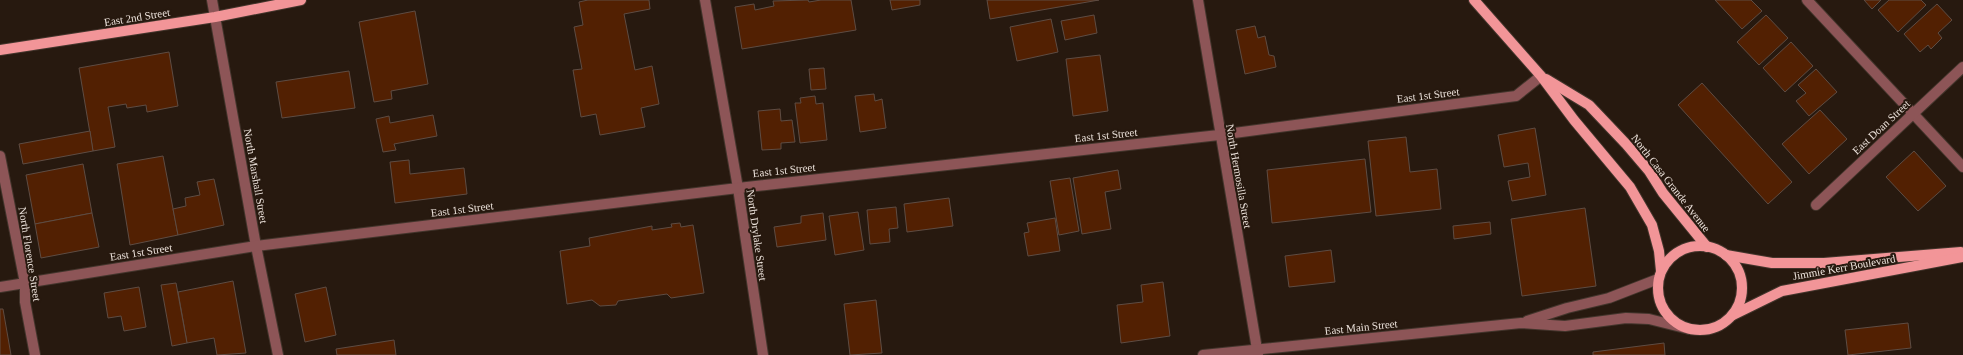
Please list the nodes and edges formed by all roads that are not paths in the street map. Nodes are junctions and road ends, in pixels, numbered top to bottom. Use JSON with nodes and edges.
{"nodes":[{"id":1,"x":212,"y":0,"type":"edge"},
{"id":2,"x":301,"y":0,"type":"edge"},
{"id":3,"x":706,"y":0,"type":"edge"},
{"id":4,"x":1198,"y":0,"type":"edge"},
{"id":5,"x":1474,"y":0,"type":"edge"},
{"id":6,"x":1807,"y":0,"type":"edge"},
{"id":7,"x":215,"y":17,"type":"junction"},
{"id":8,"x":0,"y":50,"type":"edge"},
{"id":9,"x":1963,"y":67,"type":"edge"},
{"id":10,"x":1541,"y":76,"type":"junction"},
{"id":11,"x":1913,"y":113,"type":"junction"},
{"id":12,"x":1219,"y":135,"type":"junction"},
{"id":13,"x":0,"y":156,"type":"edge"},
{"id":14,"x":1963,"y":167,"type":"edge"},
{"id":15,"x":738,"y":188,"type":"junction"},
{"id":16,"x":1816,"y":205,"type":"dead end"},
{"id":17,"x":256,"y":246,"type":"junction"},
{"id":18,"x":1707,"y":246,"type":"junction"},
{"id":19,"x":1963,"y":252,"type":"edge"},
{"id":20,"x":1726,"y":255,"type":"junction"},
{"id":21,"x":1963,"y":257,"type":"edge"},
{"id":22,"x":1660,"y":275,"type":"junction"},
{"id":23,"x":25,"y":283,"type":"junction"},
{"id":24,"x":0,"y":287,"type":"edge"},
{"id":25,"x":1733,"y":315,"type":"junction"},
{"id":26,"x":1521,"y":323,"type":"junction"},
{"id":27,"x":1689,"y":329,"type":"junction"},
{"id":28,"x":1258,"y":352,"type":"edge"},
{"id":29,"x":35,"y":355,"type":"edge"},
{"id":30,"x":278,"y":355,"type":"edge"},
{"id":31,"x":763,"y":355,"type":"edge"},
{"id":32,"x":1203,"y":355,"type":"edge"}],
"edges":[{"from":1,"to":7,"type":"street","name":"North Marshall Street"},
{"from":2,"to":7,"type":"main road","name":"East 2nd Street"},
{"from":3,"to":15,"type":"street","name":"North Drylake Street"},
{"from":4,"to":12,"type":"street","name":"North Hermosilla Street"},
{"from":5,"to":10,"type":"main road","name":"North Casa Grande Avenue"},
{"from":6,"to":11,"type":"street"},
{"from":7,"to":8,"type":"main road","name":"East 2nd Street"},
{"from":7,"to":17,"type":"street","name":"North Marshall Street"},
{"from":9,"to":11,"type":"street","name":"East Doan Street"},
{"from":10,"to":12,"type":"street","name":"East 1st Street"},
{"from":10,"to":18,"type":"main road","name":"North Casa Grande Avenue"},
{"from":10,"to":22,"type":"main road","name":"North Casa Grande Avenue"},
{"from":11,"to":14,"type":"street"},
{"from":11,"to":16,"type":"street","name":"East Doan Street"},
{"from":12,"to":15,"type":"street","name":"East 1st Street"},
{"from":12,"to":28,"type":"street","name":"North Hermosilla Street"},
{"from":13,"to":23,"type":"street","name":"North Florence Street"},
{"from":15,"to":17,"type":"street","name":"East 1st Street"},
{"from":15,"to":31,"type":"street","name":"North Drylake Street"},
{"from":17,"to":23,"type":"street","name":"East 1st Street"},
{"from":17,"to":30,"type":"street","name":"North Marshall Street"},
{"from":18,"to":20,"type":"main road"},
{"from":18,"to":22,"type":"main road"},
{"from":19,"to":20,"type":"main road","name":"Jimmie Kerr Boulevard"},
{"from":20,"to":25,"type":"main road"},
{"from":21,"to":25,"type":"main road","name":"Jimmie Kerr Boulevard"},
{"from":22,"to":26,"type":"street","name":"East Main Street"},
{"from":22,"to":27,"type":"main road"},
{"from":23,"to":24,"type":"street","name":"East 1st Street"},
{"from":23,"to":29,"type":"street","name":"North Florence Street"},
{"from":25,"to":27,"type":"main road"},
{"from":26,"to":27,"type":"street","name":"East Main Street"},
{"from":26,"to":28,"type":"street","name":"East Main Street"},
{"from":28,"to":32,"type":"street","name":"East Main Street"}]}
